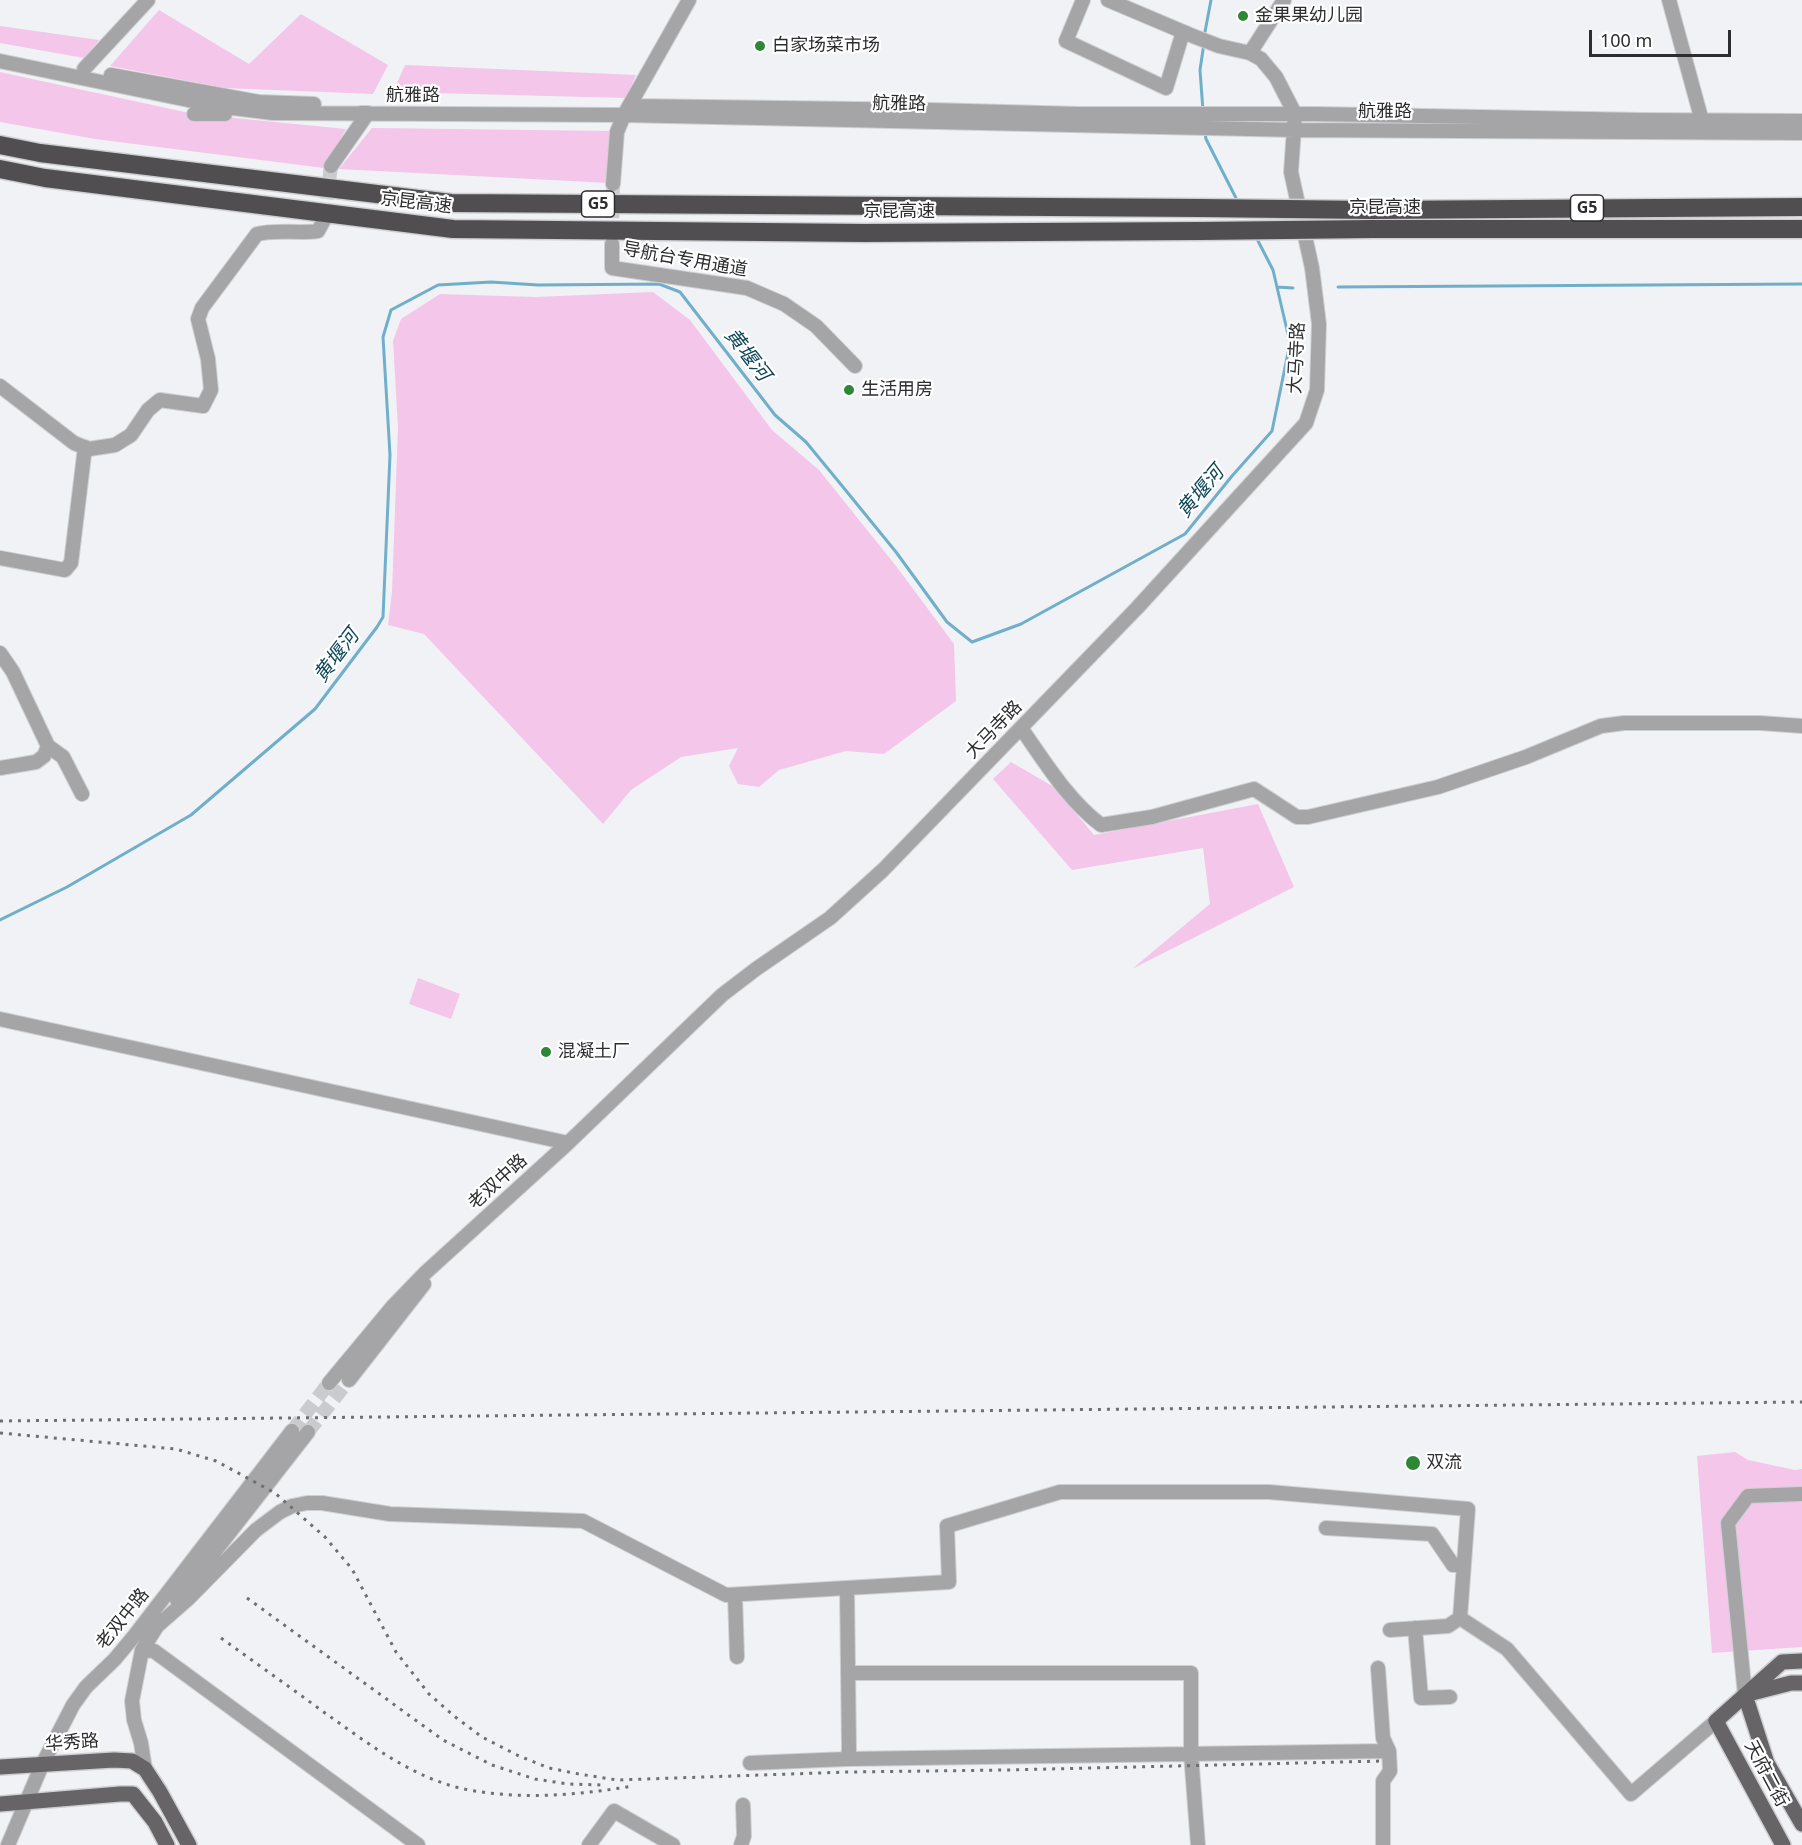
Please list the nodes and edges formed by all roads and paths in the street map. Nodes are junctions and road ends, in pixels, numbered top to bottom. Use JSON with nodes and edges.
{"nodes":[{"id":1,"x":689,"y":0,"type":"edge"},
{"id":2,"x":1083,"y":0,"type":"edge"},
{"id":3,"x":1108,"y":0,"type":"edge"},
{"id":4,"x":1284,"y":0,"type":"edge"},
{"id":5,"x":1669,"y":0,"type":"edge"},
{"id":6,"x":141,"y":2,"type":"edge"},
{"id":7,"x":1188,"y":34,"type":"junction"},
{"id":8,"x":0,"y":52,"type":"edge"},
{"id":9,"x":1250,"y":53,"type":"junction"},
{"id":10,"x":0,"y":61,"type":"edge"},
{"id":11,"x":84,"y":69,"type":"junction"},
{"id":12,"x":626,"y":111,"type":"junction"},
{"id":13,"x":368,"y":113,"type":"junction"},
{"id":14,"x":194,"y":114,"type":"dead end"},
{"id":15,"x":1295,"y":114,"type":"junction"},
{"id":16,"x":1214,"y":121,"type":"junction"},
{"id":17,"x":1702,"y":121,"type":"junction"},
{"id":18,"x":1802,"y":121,"type":"edge"},
{"id":19,"x":1295,"y":130,"type":"junction"},
{"id":20,"x":1802,"y":133,"type":"edge"},
{"id":21,"x":0,"y":145,"type":"edge"},
{"id":22,"x":331,"y":166,"type":"tunnel mouth"},
{"id":23,"x":0,"y":169,"type":"edge"},
{"id":24,"x":613,"y":184,"type":"tunnel mouth"},
{"id":25,"x":1802,"y":207,"type":"edge"},
{"id":26,"x":324,"y":220,"type":"dead end"},
{"id":27,"x":1802,"y":229,"type":"edge"},
{"id":28,"x":612,"y":244,"type":"tunnel mouth"},
{"id":29,"x":855,"y":366,"type":"dead end"},
{"id":30,"x":0,"y":386,"type":"edge"},
{"id":31,"x":85,"y":447,"type":"junction"},
{"id":32,"x":0,"y":558,"type":"edge"},
{"id":33,"x":0,"y":653,"type":"edge"},
{"id":34,"x":1802,"y":726,"type":"edge"},
{"id":35,"x":1021,"y":728,"type":"junction"},
{"id":36,"x":48,"y":746,"type":"junction"},
{"id":37,"x":0,"y":768,"type":"edge"},
{"id":38,"x":82,"y":794,"type":"dead end"},
{"id":39,"x":0,"y":1019,"type":"edge"},
{"id":40,"x":568,"y":1143,"type":"junction"},
{"id":41,"x":453,"y":1247,"type":"junction"},
{"id":42,"x":349,"y":1380,"type":"tunnel mouth"},
{"id":43,"x":329,"y":1383,"type":"tunnel mouth"},
{"id":44,"x":292,"y":1431,"type":"tunnel mouth"},
{"id":45,"x":308,"y":1432,"type":"tunnel mouth"},
{"id":46,"x":1802,"y":1494,"type":"edge"},
{"id":47,"x":1326,"y":1528,"type":"dead end"},
{"id":48,"x":1464,"y":1564,"type":"junction"},
{"id":49,"x":848,"y":1588,"type":"junction"},
{"id":50,"x":735,"y":1595,"type":"junction"},
{"id":51,"x":1460,"y":1617,"type":"junction"},
{"id":52,"x":156,"y":1627,"type":"junction"},
{"id":53,"x":1415,"y":1628,"type":"junction"},
{"id":54,"x":1390,"y":1630,"type":"dead end"},
{"id":55,"x":141,"y":1650,"type":"junction"},
{"id":56,"x":737,"y":1657,"type":"dead end"},
{"id":57,"x":1802,"y":1661,"type":"edge"},
{"id":58,"x":1378,"y":1668,"type":"dead end"},
{"id":59,"x":849,"y":1673,"type":"junction"},
{"id":60,"x":1802,"y":1683,"type":"edge"},
{"id":61,"x":1745,"y":1695,"type":"junction"},
{"id":62,"x":1450,"y":1698,"type":"dead end"},
{"id":63,"x":1716,"y":1721,"type":"junction"},
{"id":64,"x":1389,"y":1751,"type":"junction"},
{"id":65,"x":1191,"y":1754,"type":"junction"},
{"id":66,"x":848,"y":1759,"type":"junction"},
{"id":67,"x":750,"y":1763,"type":"dead end"},
{"id":68,"x":42,"y":1764,"type":"junction"},
{"id":69,"x":0,"y":1767,"type":"edge"},
{"id":70,"x":145,"y":1768,"type":"junction"},
{"id":71,"x":27,"y":1802,"type":"junction"},
{"id":72,"x":0,"y":1804,"type":"edge"},
{"id":73,"x":743,"y":1805,"type":"dead end"},
{"id":74,"x":1802,"y":1824,"type":"edge"},
{"id":75,"x":8,"y":1845,"type":"edge"},
{"id":76,"x":167,"y":1845,"type":"edge"},
{"id":77,"x":189,"y":1845,"type":"edge"},
{"id":78,"x":418,"y":1845,"type":"edge"},
{"id":79,"x":589,"y":1845,"type":"edge"},
{"id":80,"x":673,"y":1845,"type":"edge"},
{"id":81,"x":741,"y":1845,"type":"edge"},
{"id":82,"x":1198,"y":1845,"type":"edge"},
{"id":83,"x":1383,"y":1845,"type":"edge"},
{"id":84,"x":1783,"y":1845,"type":"edge"}],
"edges":[{"from":1,"to":12,"type":"street"},
{"from":2,"to":7,"type":"street"},
{"from":3,"to":7,"type":"street"},
{"from":4,"to":9,"type":"street"},
{"from":5,"to":17,"type":"street"},
{"from":6,"to":11,"type":"street"},
{"from":7,"to":9,"type":"street"},
{"from":8,"to":11,"type":"street","name":"航雅路"},
{"from":9,"to":15,"type":"street"},
{"from":10,"to":13,"type":"street","name":"航雅路"},
{"from":11,"to":12,"type":"street","name":"航雅路"},
{"from":12,"to":13,"type":"street","name":"航雅路"},
{"from":12,"to":16,"type":"street","name":"航雅路"},
{"from":12,"to":24,"type":"street"},
{"from":13,"to":14,"type":"street"},
{"from":13,"to":22,"type":"street"},
{"from":15,"to":16,"type":"street","name":"航雅路"},
{"from":15,"to":17,"type":"street","name":"航雅路"},
{"from":15,"to":19,"type":"street","name":"大马寺路"},
{"from":16,"to":19,"type":"street","name":"航雅路"},
{"from":17,"to":18,"type":"street","name":"航雅路"},
{"from":19,"to":20,"type":"street","name":"航雅路"},
{"from":19,"to":35,"type":"street","name":"大马寺路"},
{"from":21,"to":25,"type":"highway","name":"京昆高速","number":"G5","bridge":true},
{"from":23,"to":27,"type":"highway","name":"京昆高速","number":"G5","bridge":true},
{"from":26,"to":31,"type":"street"},
{"from":28,"to":29,"type":"street","name":"导航台专用通道"},
{"from":30,"to":31,"type":"street"},
{"from":31,"to":32,"type":"street"},
{"from":33,"to":36,"type":"street"},
{"from":34,"to":35,"type":"street"},
{"from":35,"to":40,"type":"street","name":"大马寺路"},
{"from":36,"to":37,"type":"street"},
{"from":36,"to":38,"type":"street"},
{"from":39,"to":40,"type":"street"},
{"from":40,"to":41,"type":"street","name":"老双中路"},
{"from":41,"to":42,"type":"street","name":"老双中路"},
{"from":41,"to":43,"type":"street","name":"老双中路"},
{"from":44,"to":68,"type":"street","name":"老双中路"},
{"from":45,"to":52,"type":"street","name":"老双中路"},
{"from":46,"to":61,"type":"street"},
{"from":47,"to":48,"type":"street"},
{"from":48,"to":49,"type":"street"},
{"from":48,"to":51,"type":"street"},
{"from":49,"to":50,"type":"street"},
{"from":49,"to":59,"type":"street"},
{"from":50,"to":52,"type":"street"},
{"from":50,"to":56,"type":"street"},
{"from":51,"to":53,"type":"street"},
{"from":51,"to":63,"type":"street"},
{"from":52,"to":55,"type":"street","name":"老双中路"},
{"from":53,"to":54,"type":"street"},
{"from":53,"to":62,"type":"street"},
{"from":55,"to":70,"type":"street","name":"老双中路"},
{"from":55,"to":78,"type":"street"},
{"from":57,"to":61,"type":"main road"},
{"from":58,"to":64,"type":"street"},
{"from":59,"to":65,"type":"street"},
{"from":59,"to":66,"type":"street"},
{"from":60,"to":61,"type":"main road"},
{"from":61,"to":63,"type":"main road"},
{"from":61,"to":74,"type":"main road","name":"天府二街"},
{"from":63,"to":84,"type":"main road","name":"天府二街"},
{"from":64,"to":65,"type":"street"},
{"from":64,"to":83,"type":"street"},
{"from":65,"to":66,"type":"street"},
{"from":65,"to":82,"type":"street"},
{"from":66,"to":67,"type":"street"},
{"from":68,"to":69,"type":"main road","name":"华秀路"},
{"from":68,"to":70,"type":"main road","name":"华秀路"},
{"from":68,"to":71,"type":"street","name":"老双中路"},
{"from":70,"to":77,"type":"main road"},
{"from":71,"to":72,"type":"main road"},
{"from":71,"to":75,"type":"street","name":"老双中路"},
{"from":71,"to":76,"type":"main road"},
{"from":73,"to":81,"type":"street"},
{"from":79,"to":80,"type":"street"}]}
